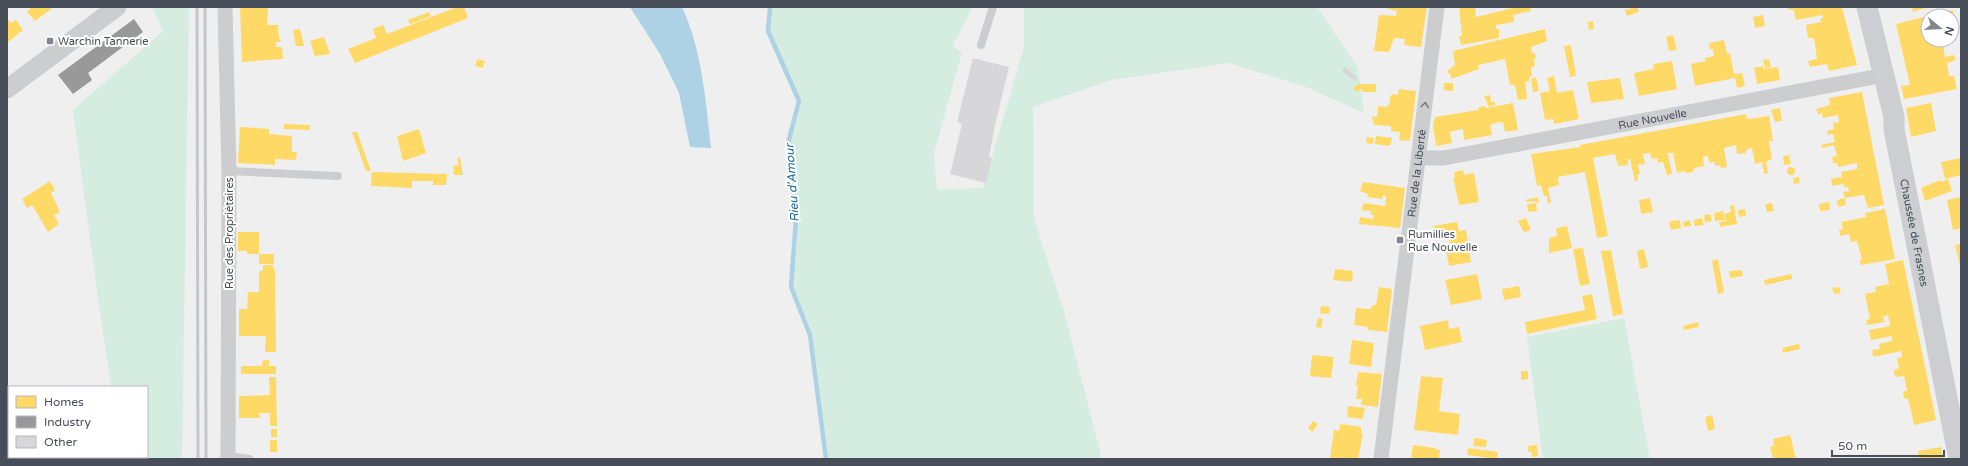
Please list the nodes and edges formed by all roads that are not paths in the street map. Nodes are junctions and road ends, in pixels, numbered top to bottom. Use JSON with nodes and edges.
{"nodes":[{"id":1,"x":117,"y":7,"type":"edge"},
{"id":2,"x":225,"y":7,"type":"edge"},
{"id":3,"x":993,"y":7,"type":"edge"},
{"id":4,"x":1437,"y":7,"type":"edge"},
{"id":5,"x":1866,"y":7,"type":"edge"},
{"id":6,"x":981,"y":45,"type":"dead end"},
{"id":7,"x":1884,"y":75,"type":"junction"},
{"id":8,"x":7,"y":89,"type":"edge"},
{"id":9,"x":1419,"y":158,"type":"junction"},
{"id":10,"x":229,"y":170,"type":"junction"},
{"id":11,"x":338,"y":176,"type":"dead end"},
{"id":12,"x":228,"y":457,"type":"edge"},
{"id":13,"x":249,"y":459,"type":"edge"},
{"id":14,"x":1381,"y":459,"type":"edge"},
{"id":15,"x":1959,"y":459,"type":"edge"}],
"edges":[{"from":1,"to":8,"type":"street"},
{"from":2,"to":10,"type":"street","name":"Rue des Propriétaires"},
{"from":3,"to":6,"type":"lane"},
{"from":9,"to":4,"type":"street","name":"Rue de la Liberté","one_way":true},
{"from":5,"to":7,"type":"main road","name":"Chaussée de Frasnes"},
{"from":7,"to":9,"type":"street","name":"Rue Nouvelle"},
{"from":7,"to":15,"type":"main road","name":"Chaussée de Frasnes"},
{"from":9,"to":14,"type":"street","name":"Rue de la Liberté"},
{"from":10,"to":11,"type":"lane"},
{"from":10,"to":12,"type":"street","name":"Rue des Propriétaires"},
{"from":12,"to":13,"type":"lane"}]}
